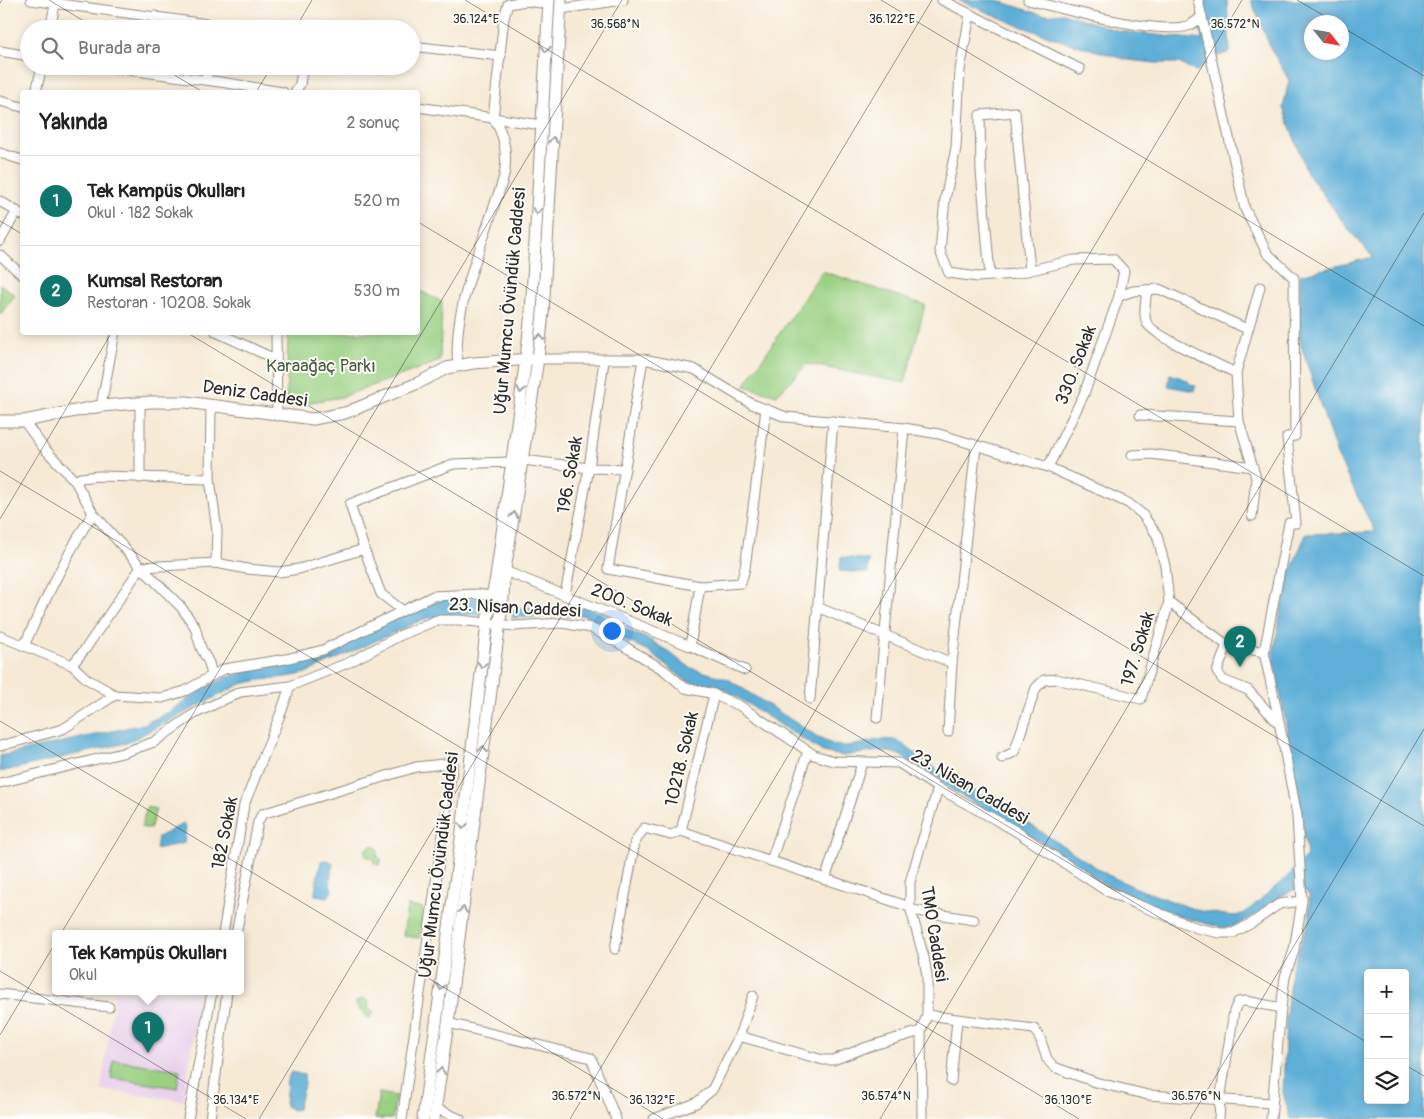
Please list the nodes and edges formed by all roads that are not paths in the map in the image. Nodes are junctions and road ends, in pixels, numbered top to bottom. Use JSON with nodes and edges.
{"nodes":[{"id":1,"x":31,"y":0,"type":"edge"},
{"id":2,"x":623,"y":0,"type":"edge"},
{"id":3,"x":942,"y":0,"type":"edge"},
{"id":4,"x":1028,"y":0,"type":"edge"},
{"id":5,"x":1198,"y":0,"type":"edge"},
{"id":6,"x":55,"y":2,"type":"edge"},
{"id":7,"x":549,"y":2,"type":"edge"},
{"id":8,"x":561,"y":4,"type":"edge"},
{"id":9,"x":970,"y":14,"type":"junction"},
{"id":10,"x":155,"y":16,"type":"junction"},
{"id":11,"x":1202,"y":16,"type":"junction"},
{"id":12,"x":52,"y":20,"type":"edge"},
{"id":13,"x":154,"y":20,"type":"edge"},
{"id":14,"x":181,"y":20,"type":"edge"},
{"id":15,"x":420,"y":47,"type":"edge"},
{"id":16,"x":0,"y":51,"type":"edge"},
{"id":17,"x":20,"y":54,"type":"edge"},
{"id":18,"x":501,"y":56,"type":"junction"},
{"id":19,"x":1080,"y":69,"type":"dead end"},
{"id":20,"x":40,"y":75,"type":"edge"},
{"id":21,"x":176,"y":75,"type":"edge"},
{"id":22,"x":207,"y":75,"type":"edge"},
{"id":23,"x":302,"y":75,"type":"edge"},
{"id":24,"x":206,"y":80,"type":"junction"},
{"id":25,"x":36,"y":90,"type":"edge"},
{"id":26,"x":270,"y":90,"type":"edge"},
{"id":27,"x":296,"y":90,"type":"edge"},
{"id":28,"x":0,"y":101,"type":"edge"},
{"id":29,"x":20,"y":106,"type":"edge"},
{"id":30,"x":420,"y":107,"type":"edge"},
{"id":31,"x":493,"y":118,"type":"junction"},
{"id":32,"x":541,"y":125,"type":"junction"},
{"id":33,"x":0,"y":153,"type":"edge"},
{"id":34,"x":20,"y":158,"type":"edge"},
{"id":35,"x":0,"y":201,"type":"edge"},
{"id":36,"x":20,"y":213,"type":"edge"},
{"id":37,"x":0,"y":241,"type":"edge"},
{"id":38,"x":0,"y":254,"type":"edge"},
{"id":39,"x":1030,"y":270,"type":"junction"},
{"id":40,"x":20,"y":273,"type":"edge"},
{"id":41,"x":990,"y":276,"type":"junction"},
{"id":42,"x":1260,"y":287,"type":"dead end"},
{"id":43,"x":1147,"y":290,"type":"junction"},
{"id":44,"x":1119,"y":296,"type":"junction"},
{"id":45,"x":1247,"y":329,"type":"junction"},
{"id":46,"x":115,"y":335,"type":"edge"},
{"id":47,"x":223,"y":335,"type":"edge"},
{"id":48,"x":276,"y":335,"type":"edge"},
{"id":49,"x":275,"y":359,"type":"junction"},
{"id":50,"x":532,"y":359,"type":"junction"},
{"id":51,"x":643,"y":359,"type":"junction"},
{"id":52,"x":604,"y":361,"type":"junction"},
{"id":53,"x":458,"y":366,"type":"junction"},
{"id":54,"x":1236,"y":373,"type":"junction"},
{"id":55,"x":140,"y":403,"type":"junction"},
{"id":56,"x":100,"y":406,"type":"junction"},
{"id":57,"x":211,"y":406,"type":"junction"},
{"id":58,"x":766,"y":410,"type":"junction"},
{"id":59,"x":1140,"y":415,"type":"dead end"},
{"id":60,"x":277,"y":416,"type":"junction"},
{"id":61,"x":1239,"y":420,"type":"junction"},
{"id":62,"x":0,"y":421,"type":"edge"},
{"id":63,"x":24,"y":421,"type":"junction"},
{"id":64,"x":833,"y":421,"type":"junction"},
{"id":65,"x":904,"y":428,"type":"junction"},
{"id":66,"x":976,"y":447,"type":"junction"},
{"id":67,"x":1132,"y":455,"type":"dead end"},
{"id":68,"x":517,"y":461,"type":"junction"},
{"id":69,"x":1048,"y":467,"type":"junction"},
{"id":70,"x":1254,"y":467,"type":"junction"},
{"id":71,"x":589,"y":468,"type":"junction"},
{"id":72,"x":625,"y":469,"type":"junction"},
{"id":73,"x":140,"y":478,"type":"junction"},
{"id":74,"x":210,"y":479,"type":"junction"},
{"id":75,"x":75,"y":481,"type":"junction"},
{"id":76,"x":92,"y":513,"type":"junction"},
{"id":77,"x":1252,"y":516,"type":"dead end"},
{"id":78,"x":364,"y":549,"type":"junction"},
{"id":79,"x":216,"y":563,"type":"junction"},
{"id":80,"x":141,"y":567,"type":"junction"},
{"id":81,"x":505,"y":571,"type":"junction"},
{"id":82,"x":700,"y":586,"type":"junction"},
{"id":83,"x":565,"y":595,"type":"junction"},
{"id":84,"x":496,"y":601,"type":"junction"},
{"id":85,"x":1169,"y":602,"type":"junction"},
{"id":86,"x":817,"y":607,"type":"junction"},
{"id":87,"x":402,"y":610,"type":"junction"},
{"id":88,"x":493,"y":621,"type":"junction"},
{"id":89,"x":0,"y":636,"type":"edge"},
{"id":90,"x":884,"y":636,"type":"junction"},
{"id":91,"x":1227,"y":645,"type":"junction"},
{"id":92,"x":24,"y":646,"type":"junction"},
{"id":93,"x":690,"y":646,"type":"junction"},
{"id":94,"x":1264,"y":652,"type":"junction"},
{"id":95,"x":952,"y":663,"type":"junction"},
{"id":96,"x":72,"y":665,"type":"junction"},
{"id":97,"x":745,"y":670,"type":"dead end"},
{"id":98,"x":212,"y":675,"type":"junction"},
{"id":99,"x":290,"y":686,"type":"junction"},
{"id":100,"x":714,"y":694,"type":"junction"},
{"id":101,"x":115,"y":695,"type":"junction"},
{"id":102,"x":810,"y":699,"type":"dead end"},
{"id":103,"x":877,"y":718,"type":"dead end"},
{"id":104,"x":1280,"y":724,"type":"junction"},
{"id":105,"x":948,"y":732,"type":"dead end"},
{"id":106,"x":0,"y":746,"type":"edge"},
{"id":107,"x":808,"y":751,"type":"junction"},
{"id":108,"x":1002,"y":758,"type":"dead end"},
{"id":109,"x":862,"y":763,"type":"junction"},
{"id":110,"x":0,"y":783,"type":"edge"},
{"id":111,"x":938,"y":788,"type":"junction"},
{"id":112,"x":681,"y":831,"type":"junction"},
{"id":113,"x":771,"y":861,"type":"junction"},
{"id":114,"x":825,"y":880,"type":"junction"},
{"id":115,"x":1302,"y":901,"type":"junction"},
{"id":116,"x":911,"y":909,"type":"junction"},
{"id":117,"x":974,"y":920,"type":"dead end"},
{"id":118,"x":224,"y":930,"type":"edge"},
{"id":119,"x":237,"y":930,"type":"edge"},
{"id":120,"x":615,"y":949,"type":"dead end"},
{"id":121,"x":0,"y":994,"type":"edge"},
{"id":122,"x":211,"y":995,"type":"edge"},
{"id":123,"x":228,"y":995,"type":"edge"},
{"id":124,"x":753,"y":996,"type":"dead end"},
{"id":125,"x":109,"y":1007,"type":"dead end"},
{"id":126,"x":1281,"y":1008,"type":"junction"},
{"id":127,"x":927,"y":1015,"type":"junction"},
{"id":128,"x":957,"y":1020,"type":"junction"},
{"id":129,"x":448,"y":1023,"type":"junction"},
{"id":130,"x":921,"y":1031,"type":"junction"},
{"id":131,"x":739,"y":1036,"type":"junction"},
{"id":132,"x":951,"y":1081,"type":"dead end"},
{"id":133,"x":1220,"y":1100,"type":"junction"},
{"id":134,"x":1272,"y":1103,"type":"junction"},
{"id":135,"x":434,"y":1114,"type":"edge"},
{"id":136,"x":188,"y":1119,"type":"edge"},
{"id":137,"x":210,"y":1119,"type":"edge"},
{"id":138,"x":402,"y":1119,"type":"edge"},
{"id":139,"x":423,"y":1119,"type":"edge"},
{"id":140,"x":460,"y":1119,"type":"edge"},
{"id":141,"x":616,"y":1119,"type":"edge"},
{"id":142,"x":654,"y":1119,"type":"edge"},
{"id":143,"x":922,"y":1119,"type":"edge"},
{"id":144,"x":1219,"y":1119,"type":"edge"},
{"id":145,"x":1271,"y":1119,"type":"edge"}],
"edges":[{"from":1,"to":6,"type":"street"},
{"from":2,"to":8,"type":"street"},
{"from":3,"to":9,"type":"street"},
{"from":4,"to":11,"type":"street"},
{"from":5,"to":11,"type":"street"},
{"from":6,"to":10,"type":"street"},
{"from":6,"to":12,"type":"street"},
{"from":7,"to":18,"type":"street"},
{"from":7,"to":32,"type":"street","name":"Uğur Mumcu Övündük Caddesi","one_way":true},
{"from":50,"to":8,"type":"street","name":"Uğur Mumcu Övündük Caddesi","one_way":true},
{"from":9,"to":19,"type":"street"},
{"from":9,"to":41,"type":"street"},
{"from":10,"to":13,"type":"street"},
{"from":10,"to":14,"type":"street"},
{"from":11,"to":94,"type":"street"},
{"from":15,"to":18,"type":"street"},
{"from":16,"to":17,"type":"street"},
{"from":18,"to":31,"type":"street"},
{"from":20,"to":25,"type":"street"},
{"from":21,"to":24,"type":"street"},
{"from":22,"to":24,"type":"street"},
{"from":23,"to":27,"type":"street"},
{"from":24,"to":26,"type":"street"},
{"from":28,"to":29,"type":"street"},
{"from":30,"to":31,"type":"street"},
{"from":31,"to":32,"type":"street"},
{"from":31,"to":53,"type":"street"},
{"from":32,"to":50,"type":"street","name":"Uğur Mumcu Övündük Caddesi","one_way":true},
{"from":33,"to":34,"type":"street"},
{"from":35,"to":36,"type":"street"},
{"from":36,"to":37,"type":"street"},
{"from":38,"to":40,"type":"street"},
{"from":39,"to":41,"type":"street"},
{"from":39,"to":41,"type":"street"},
{"from":39,"to":44,"type":"street","name":"330. Sokak"},
{"from":42,"to":45,"type":"street"},
{"from":43,"to":44,"type":"street"},
{"from":43,"to":45,"type":"street"},
{"from":43,"to":54,"type":"street"},
{"from":44,"to":69,"type":"street","name":"330. Sokak"},
{"from":45,"to":54,"type":"street"},
{"from":46,"to":56,"type":"street"},
{"from":47,"to":49,"type":"street"},
{"from":48,"to":49,"type":"street"},
{"from":49,"to":60,"type":"street"},
{"from":50,"to":52,"type":"street"},
{"from":50,"to":53,"type":"street","name":"Deniz Caddesi"},
{"from":50,"to":68,"type":"street","name":"Uğur Mumcu Övündük Caddesi"},
{"from":51,"to":52,"type":"street"},
{"from":51,"to":58,"type":"street"},
{"from":51,"to":72,"type":"street","name":"200. Sokak"},
{"from":52,"to":71,"type":"street","name":"196. Sokak"},
{"from":53,"to":60,"type":"street","name":"Deniz Caddesi"},
{"from":54,"to":61,"type":"street"},
{"from":55,"to":56,"type":"street","name":"Deniz Caddesi"},
{"from":55,"to":57,"type":"street","name":"Deniz Caddesi"},
{"from":55,"to":73,"type":"street"},
{"from":56,"to":63,"type":"street","name":"Deniz Caddesi"},
{"from":57,"to":60,"type":"street","name":"Deniz Caddesi"},
{"from":57,"to":74,"type":"street"},
{"from":58,"to":64,"type":"street"},
{"from":58,"to":82,"type":"street"},
{"from":59,"to":61,"type":"street"},
{"from":61,"to":70,"type":"street"},
{"from":62,"to":63,"type":"street","name":"Deniz Caddesi"},
{"from":63,"to":75,"type":"street"},
{"from":64,"to":65,"type":"street"},
{"from":64,"to":86,"type":"street"},
{"from":65,"to":66,"type":"street"},
{"from":65,"to":90,"type":"street"},
{"from":66,"to":69,"type":"street"},
{"from":66,"to":95,"type":"street"},
{"from":67,"to":70,"type":"street"},
{"from":68,"to":71,"type":"street"},
{"from":68,"to":78,"type":"street"},
{"from":81,"to":68,"type":"street","name":"Uğur Mumcu Övündük Caddesi","one_way":true},
{"from":68,"to":84,"type":"street","name":"Uğur Mumcu Övündük Caddesi"},
{"from":69,"to":85,"type":"street","name":"197. Sokak"},
{"from":70,"to":77,"type":"street"},
{"from":71,"to":72,"type":"street"},
{"from":71,"to":83,"type":"street","name":"196. Sokak"},
{"from":72,"to":82,"type":"street","name":"200. Sokak"},
{"from":73,"to":74,"type":"street"},
{"from":73,"to":75,"type":"street"},
{"from":74,"to":79,"type":"street"},
{"from":75,"to":76,"type":"street"},
{"from":76,"to":80,"type":"street"},
{"from":76,"to":92,"type":"street"},
{"from":78,"to":79,"type":"street"},
{"from":78,"to":87,"type":"street"},
{"from":79,"to":80,"type":"street"},
{"from":80,"to":96,"type":"street"},
{"from":80,"to":98,"type":"street"},
{"from":81,"to":83,"type":"street","name":"200. Sokak"},
{"from":81,"to":84,"type":"street","name":"Uğur Mumcu Övündük Caddesi"},
{"from":82,"to":93,"type":"street"},
{"from":83,"to":93,"type":"street","name":"200. Sokak"},
{"from":84,"to":87,"type":"street"},
{"from":84,"to":88,"type":"street"},
{"from":85,"to":91,"type":"street"},
{"from":85,"to":108,"type":"street","name":"197. Sokak"},
{"from":86,"to":90,"type":"street"},
{"from":86,"to":102,"type":"street"},
{"from":87,"to":98,"type":"street"},
{"from":88,"to":99,"type":"street","name":"23. Nisan Caddesi"},
{"from":88,"to":100,"type":"street","name":"23. Nisan Caddesi"},
{"from":129,"to":88,"type":"street","name":"Uğur Mumcu Övündük Caddesi","one_way":true},
{"from":88,"to":139,"type":"street","name":"Uğur Mumcu Övündük Caddesi","one_way":true},
{"from":89,"to":92,"type":"street"},
{"from":90,"to":95,"type":"street"},
{"from":90,"to":103,"type":"street"},
{"from":91,"to":94,"type":"street"},
{"from":91,"to":104,"type":"street"},
{"from":92,"to":96,"type":"street"},
{"from":93,"to":97,"type":"street","name":"200. Sokak"},
{"from":94,"to":104,"type":"street"},
{"from":95,"to":105,"type":"street"},
{"from":96,"to":101,"type":"street"},
{"from":98,"to":101,"type":"street"},
{"from":99,"to":110,"type":"street","name":"23. Nisan Caddesi"},
{"from":99,"to":118,"type":"street","name":"182 Sokak"},
{"from":100,"to":107,"type":"street","name":"23. Nisan Caddesi"},
{"from":100,"to":112,"type":"street","name":"10218. Sokak"},
{"from":101,"to":106,"type":"street"},
{"from":104,"to":115,"type":"street"},
{"from":107,"to":109,"type":"street","name":"23. Nisan Caddesi"},
{"from":107,"to":113,"type":"street"},
{"from":109,"to":111,"type":"street","name":"23. Nisan Caddesi"},
{"from":109,"to":114,"type":"street"},
{"from":111,"to":115,"type":"street","name":"23. Nisan Caddesi"},
{"from":111,"to":116,"type":"street","name":"TMO Caddesi"},
{"from":112,"to":113,"type":"street"},
{"from":112,"to":120,"type":"street"},
{"from":113,"to":114,"type":"street"},
{"from":114,"to":116,"type":"street"},
{"from":115,"to":126,"type":"street"},
{"from":116,"to":117,"type":"street"},
{"from":116,"to":127,"type":"street","name":"TMO Caddesi"},
{"from":119,"to":138,"type":"street"},
{"from":121,"to":125,"type":"street"},
{"from":122,"to":136,"type":"street"},
{"from":123,"to":137,"type":"street"},
{"from":124,"to":131,"type":"street"},
{"from":126,"to":133,"type":"street"},
{"from":126,"to":134,"type":"street"},
{"from":127,"to":128,"type":"street"},
{"from":127,"to":130,"type":"street","name":"TMO Caddesi"},
{"from":128,"to":132,"type":"street"},
{"from":128,"to":133,"type":"street"},
{"from":135,"to":129,"type":"street","name":"Uğur Mumcu Övündük Caddesi","one_way":true},
{"from":129,"to":141,"type":"street"},
{"from":130,"to":131,"type":"street"},
{"from":130,"to":143,"type":"street","name":"TMO Caddesi"},
{"from":131,"to":142,"type":"street"},
{"from":133,"to":134,"type":"street"},
{"from":133,"to":144,"type":"street"},
{"from":134,"to":145,"type":"street"},
{"from":135,"to":140,"type":"street"}]}
